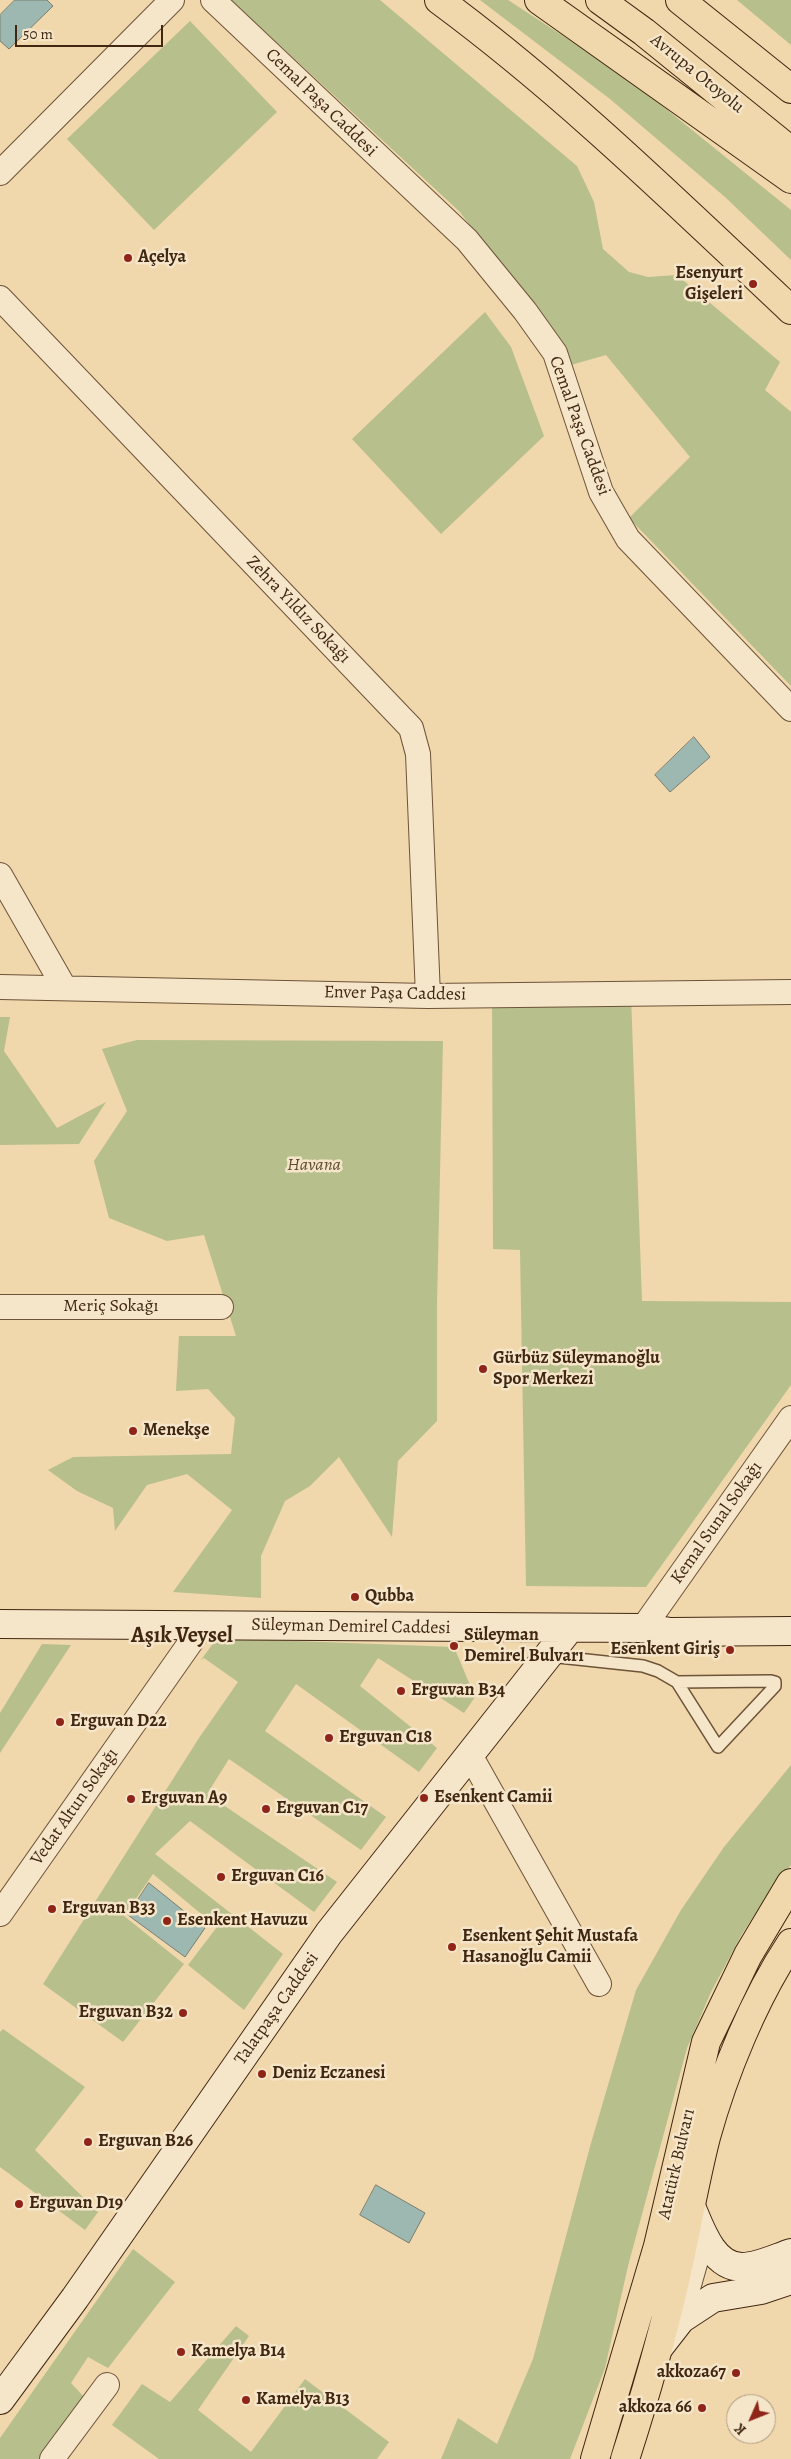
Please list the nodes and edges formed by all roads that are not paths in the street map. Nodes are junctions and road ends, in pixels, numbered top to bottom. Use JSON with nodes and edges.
{"nodes":[{"id":1,"x":172,"y":0,"type":"edge"},
{"id":2,"x":213,"y":0,"type":"edge"},
{"id":3,"x":439,"y":0,"type":"edge"},
{"id":4,"x":540,"y":0,"type":"edge"},
{"id":5,"x":600,"y":0,"type":"edge"},
{"id":6,"x":680,"y":0,"type":"edge"},
{"id":7,"x":791,"y":89,"type":"edge"},
{"id":8,"x":791,"y":151,"type":"edge"},
{"id":9,"x":0,"y":173,"type":"edge"},
{"id":10,"x":791,"y":179,"type":"edge"},
{"id":11,"x":0,"y":298,"type":"edge"},
{"id":12,"x":791,"y":310,"type":"edge"},
{"id":13,"x":791,"y":708,"type":"edge"},
{"id":14,"x":0,"y":875,"type":"edge"},
{"id":15,"x":0,"y":987,"type":"edge"},
{"id":16,"x":64,"y":987,"type":"junction"},
{"id":17,"x":791,"y":992,"type":"edge"},
{"id":18,"x":428,"y":996,"type":"junction"},
{"id":19,"x":221,"y":1307,"type":"dead end"},
{"id":20,"x":0,"y":1308,"type":"edge"},
{"id":21,"x":791,"y":1418,"type":"edge"},
{"id":22,"x":791,"y":1622,"type":"edge"},
{"id":23,"x":0,"y":1624,"type":"edge"},
{"id":24,"x":202,"y":1626,"type":"junction"},
{"id":25,"x":643,"y":1628,"type":"junction"},
{"id":26,"x":569,"y":1629,"type":"junction"},
{"id":27,"x":791,"y":1632,"type":"edge"},
{"id":28,"x":547,"y":1656,"type":"junction"},
{"id":29,"x":677,"y":1682,"type":"junction"},
{"id":30,"x":470,"y":1755,"type":"junction"},
{"id":31,"x":791,"y":1883,"type":"edge"},
{"id":32,"x":0,"y":1914,"type":"edge"},
{"id":33,"x":791,"y":1943,"type":"edge"},
{"id":34,"x":599,"y":1984,"type":"dead end"},
{"id":35,"x":690,"y":2204,"type":"junction"},
{"id":36,"x":709,"y":2243,"type":"junction"},
{"id":37,"x":658,"y":2246,"type":"junction"},
{"id":38,"x":791,"y":2253,"type":"edge"},
{"id":39,"x":791,"y":2280,"type":"edge"},
{"id":40,"x":682,"y":2282,"type":"junction"},
{"id":41,"x":713,"y":2298,"type":"junction"},
{"id":42,"x":687,"y":2313,"type":"junction"},
{"id":43,"x":660,"y":2346,"type":"junction"},
{"id":44,"x":5,"y":2383,"type":"edge"},
{"id":45,"x":107,"y":2385,"type":"dead end"},
{"id":46,"x":52,"y":2459,"type":"edge"},
{"id":47,"x":595,"y":2459,"type":"edge"},
{"id":48,"x":625,"y":2459,"type":"edge"}],
"edges":[{"from":1,"to":9,"type":"street"},
{"from":2,"to":13,"type":"street","name":"Cemal Paşa Caddesi"},
{"from":3,"to":12,"type":"main road"},
{"from":4,"to":10,"type":"main road"},
{"from":5,"to":8,"type":"main road","name":"Avrupa Otoyolu"},
{"from":6,"to":7,"type":"main road"},
{"from":11,"to":18,"type":"street","name":"Zehra Yıldız Sokağı"},
{"from":14,"to":16,"type":"street"},
{"from":15,"to":16,"type":"street","name":"Enver Paşa Caddesi"},
{"from":16,"to":18,"type":"street","name":"Enver Paşa Caddesi"},
{"from":17,"to":18,"type":"street","name":"Enver Paşa Caddesi"},
{"from":19,"to":20,"type":"street","name":"Meriç Sokağı"},
{"from":21,"to":25,"type":"street","name":"Kemal Sunal Sokağı"},
{"from":22,"to":25,"type":"street","name":"Süleyman Demirel Caddesi"},
{"from":23,"to":24,"type":"street","name":"Süleyman Demirel Caddesi"},
{"from":24,"to":26,"type":"street","name":"Süleyman Demirel Caddesi"},
{"from":24,"to":32,"type":"street","name":"Vedat Altun Sokağı"},
{"from":25,"to":26,"type":"street","name":"Süleyman Demirel Caddesi"},
{"from":25,"to":27,"type":"street","name":"Süleyman Demirel Caddesi"},
{"from":26,"to":28,"type":"street","name":"Talatpaşa Caddesi"},
{"from":28,"to":29,"type":"lane"},
{"from":28,"to":30,"type":"street","name":"Talatpaşa Caddesi"},
{"from":29,"to":29,"type":"lane"},
{"from":30,"to":34,"type":"street"},
{"from":30,"to":44,"type":"street","name":"Talatpaşa Caddesi"},
{"from":31,"to":37,"type":"main road","name":"Atatürk Bulvarı"},
{"from":33,"to":35,"type":"main road","name":"Atatürk Bulvarı"},
{"from":35,"to":36,"type":"street"},
{"from":35,"to":40,"type":"main road","name":"Atatürk Bulvarı"},
{"from":36,"to":38,"type":"street"},
{"from":36,"to":40,"type":"street"},
{"from":37,"to":40,"type":"main road"},
{"from":37,"to":47,"type":"main road","name":"Atatürk Bulvarı"},
{"from":39,"to":41,"type":"street"},
{"from":40,"to":41,"type":"street"},
{"from":40,"to":42,"type":"street"},
{"from":40,"to":43,"type":"main road","name":"Atatürk Bulvarı"},
{"from":41,"to":42,"type":"street"},
{"from":42,"to":43,"type":"street"},
{"from":43,"to":48,"type":"main road","name":"Atatürk Bulvarı"},
{"from":45,"to":46,"type":"street"}]}
